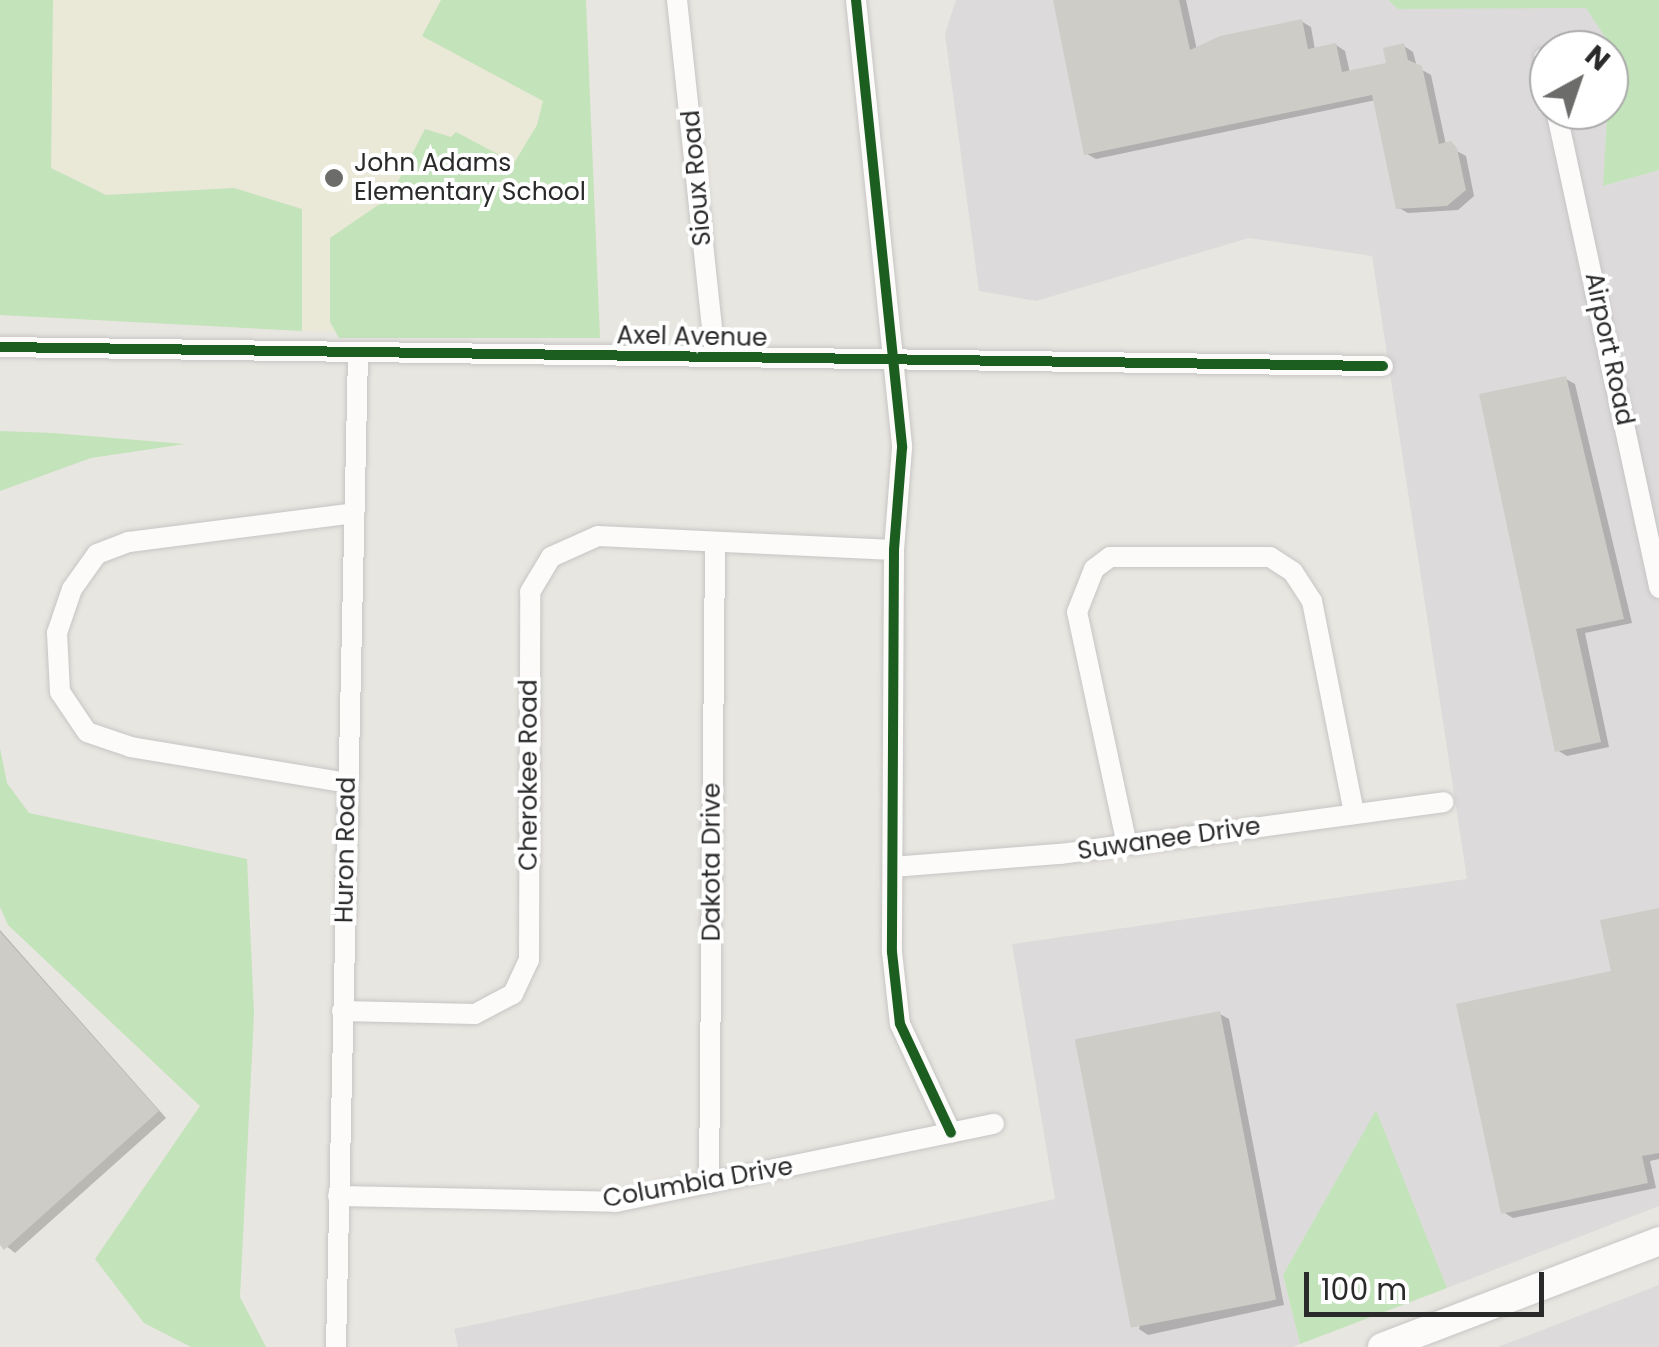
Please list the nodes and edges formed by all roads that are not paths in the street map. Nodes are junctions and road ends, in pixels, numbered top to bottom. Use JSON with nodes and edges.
{"nodes":[{"id":1,"x":678,"y":0,"type":"edge"},
{"id":2,"x":856,"y":0,"type":"edge"},
{"id":3,"x":1560,"y":130,"type":"edge"},
{"id":4,"x":0,"y":347,"type":"edge"},
{"id":5,"x":358,"y":352,"type":"junction"},
{"id":6,"x":714,"y":357,"type":"junction"},
{"id":7,"x":896,"y":360,"type":"junction"},
{"id":8,"x":1383,"y":366,"type":"dead end"},
{"id":9,"x":354,"y":513,"type":"junction"},
{"id":10,"x":714,"y":542,"type":"junction"},
{"id":11,"x":894,"y":550,"type":"junction"},
{"id":12,"x":1659,"y":588,"type":"edge"},
{"id":13,"x":348,"y":783,"type":"junction"},
{"id":14,"x":1443,"y":802,"type":"dead end"},
{"id":15,"x":1354,"y":814,"type":"junction"},
{"id":16,"x":1127,"y":845,"type":"junction"},
{"id":17,"x":894,"y":867,"type":"junction"},
{"id":18,"x":342,"y":1011,"type":"junction"},
{"id":19,"x":994,"y":1124,"type":"dead end"},
{"id":20,"x":951,"y":1133,"type":"junction"},
{"id":21,"x":709,"y":1183,"type":"junction"},
{"id":22,"x":338,"y":1196,"type":"junction"},
{"id":23,"x":1659,"y":1241,"type":"edge"},
{"id":24,"x":336,"y":1347,"type":"edge"},
{"id":25,"x":1382,"y":1347,"type":"edge"}],
"edges":[{"from":1,"to":6,"type":"street","name":"Sioux Road"},
{"from":2,"to":7,"type":"street"},
{"from":3,"to":12,"type":"street","name":"Airport Road"},
{"from":4,"to":5,"type":"street","name":"Axel Avenue"},
{"from":5,"to":6,"type":"street","name":"Axel Avenue"},
{"from":5,"to":9,"type":"street","name":"Huron Road"},
{"from":6,"to":7,"type":"street","name":"Axel Avenue"},
{"from":7,"to":8,"type":"street","name":"Axel Avenue"},
{"from":7,"to":11,"type":"street"},
{"from":9,"to":13,"type":"street","name":"Huron Road"},
{"from":9,"to":13,"type":"street"},
{"from":10,"to":11,"type":"street"},
{"from":10,"to":18,"type":"street","name":"Cherokee Road"},
{"from":10,"to":21,"type":"street","name":"Dakota Drive"},
{"from":11,"to":17,"type":"street"},
{"from":13,"to":18,"type":"street","name":"Huron Road"},
{"from":14,"to":15,"type":"street","name":"Suwanee Drive"},
{"from":15,"to":16,"type":"street","name":"Suwanee Drive"},
{"from":15,"to":16,"type":"street"},
{"from":16,"to":17,"type":"street","name":"Suwanee Drive"},
{"from":17,"to":20,"type":"street"},
{"from":18,"to":22,"type":"street","name":"Huron Road"},
{"from":19,"to":20,"type":"street","name":"Columbia Drive"},
{"from":20,"to":21,"type":"street","name":"Columbia Drive"},
{"from":21,"to":22,"type":"street","name":"Columbia Drive"},
{"from":22,"to":24,"type":"street","name":"Huron Road"},
{"from":23,"to":25,"type":"main road"}]}
